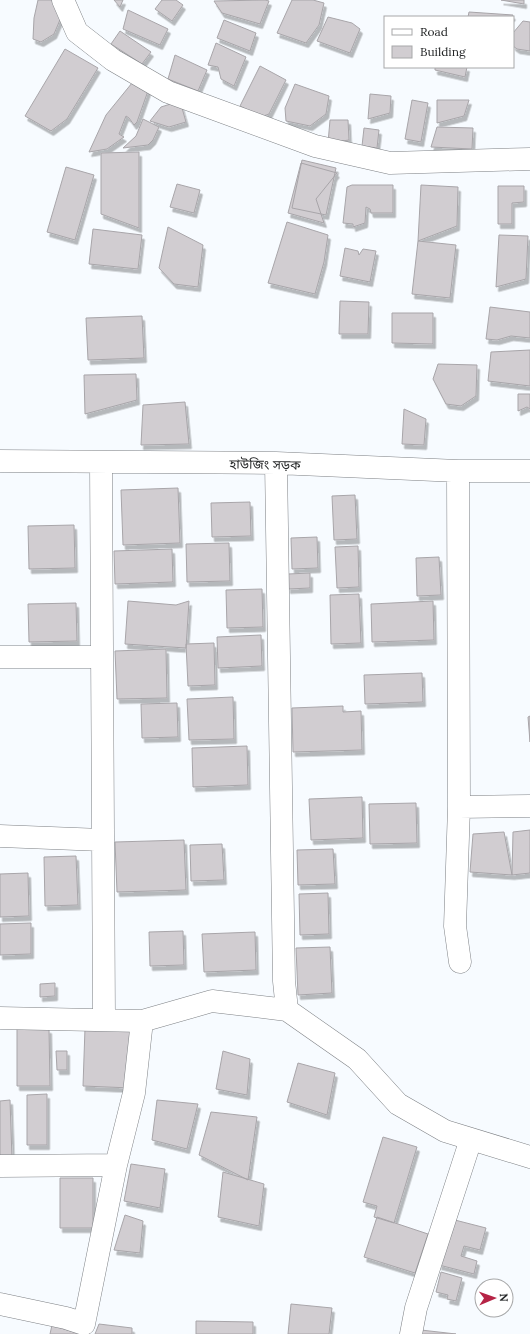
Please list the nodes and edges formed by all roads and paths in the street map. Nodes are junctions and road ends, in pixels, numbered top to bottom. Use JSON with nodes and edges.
{"nodes":[{"id":1,"x":63,"y":0,"type":"edge"},
{"id":2,"x":530,"y":159,"type":"edge"},
{"id":3,"x":0,"y":461,"type":"edge"},
{"id":4,"x":101,"y":463,"type":"junction"},
{"id":5,"x":276,"y":463,"type":"junction"},
{"id":6,"x":458,"y":471,"type":"junction"},
{"id":7,"x":530,"y":471,"type":"edge"},
{"id":8,"x":0,"y":656,"type":"edge"},
{"id":9,"x":101,"y":657,"type":"junction"},
{"id":10,"x":530,"y":806,"type":"edge"},
{"id":11,"x":459,"y":808,"type":"junction"},
{"id":12,"x":0,"y":836,"type":"edge"},
{"id":13,"x":102,"y":840,"type":"junction"},
{"id":14,"x":460,"y":962,"type":"dead end"},
{"id":15,"x":287,"y":1010,"type":"junction"},
{"id":16,"x":0,"y":1018,"type":"edge"},
{"id":17,"x":104,"y":1020,"type":"junction"},
{"id":18,"x":142,"y":1021,"type":"junction"},
{"id":19,"x":471,"y":1139,"type":"junction"},
{"id":20,"x":530,"y":1157,"type":"edge"},
{"id":21,"x":116,"y":1165,"type":"junction"},
{"id":22,"x":0,"y":1166,"type":"edge"},
{"id":23,"x":0,"y":1304,"type":"edge"},
{"id":24,"x":411,"y":1334,"type":"edge"}],
"edges":[{"from":1,"to":2,"type":"street"},
{"from":3,"to":4,"type":"street","name":"হাউজিং সড়ক"},
{"from":4,"to":5,"type":"street","name":"হাউজিং সড়ক"},
{"from":4,"to":9,"type":"street"},
{"from":5,"to":6,"type":"street","name":"হাউজিং সড়ক"},
{"from":5,"to":15,"type":"street"},
{"from":6,"to":7,"type":"street","name":"হাউজিং সড়ক"},
{"from":6,"to":11,"type":"street"},
{"from":8,"to":9,"type":"street"},
{"from":9,"to":13,"type":"street"},
{"from":10,"to":11,"type":"street"},
{"from":11,"to":14,"type":"street"},
{"from":12,"to":13,"type":"street"},
{"from":13,"to":17,"type":"street"},
{"from":15,"to":18,"type":"street"},
{"from":15,"to":19,"type":"street"},
{"from":16,"to":17,"type":"street"},
{"from":17,"to":18,"type":"street"},
{"from":18,"to":21,"type":"street"},
{"from":19,"to":20,"type":"street"},
{"from":19,"to":24,"type":"street"},
{"from":21,"to":22,"type":"street"},
{"from":21,"to":23,"type":"street"}]}
